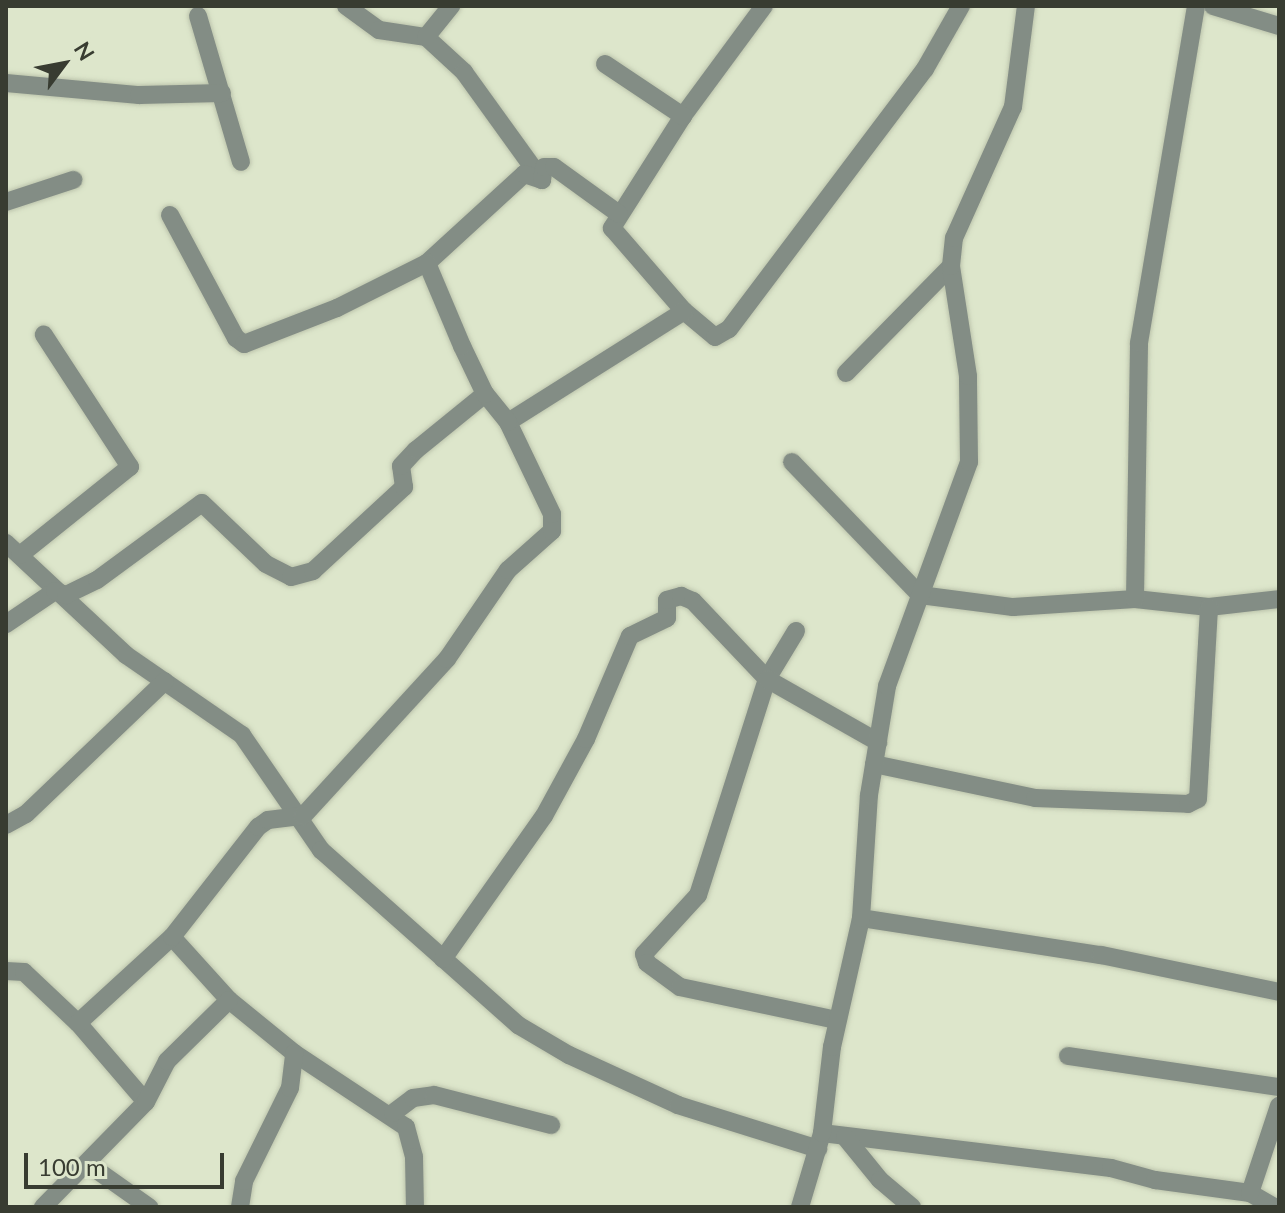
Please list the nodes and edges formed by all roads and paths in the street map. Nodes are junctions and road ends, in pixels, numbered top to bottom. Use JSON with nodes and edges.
{"nodes":[{"id":1,"x":346,"y":6,"type":"edge"},
{"id":2,"x":451,"y":6,"type":"edge"},
{"id":3,"x":764,"y":6,"type":"edge"},
{"id":4,"x":961,"y":6,"type":"edge"},
{"id":5,"x":1026,"y":6,"type":"edge"},
{"id":6,"x":1196,"y":6,"type":"edge"},
{"id":7,"x":1213,"y":6,"type":"edge"},
{"id":8,"x":198,"y":16,"type":"dead end"},
{"id":9,"x":1279,"y":26,"type":"edge"},
{"id":10,"x":426,"y":37,"type":"junction"},
{"id":11,"x":605,"y":64,"type":"dead end"},
{"id":12,"x":6,"y":83,"type":"edge"},
{"id":13,"x":222,"y":93,"type":"junction"},
{"id":14,"x":683,"y":116,"type":"junction"},
{"id":15,"x":241,"y":162,"type":"dead end"},
{"id":16,"x":73,"y":180,"type":"dead end"},
{"id":17,"x":542,"y":180,"type":"junction"},
{"id":18,"x":6,"y":202,"type":"edge"},
{"id":19,"x":619,"y":214,"type":"junction"},
{"id":20,"x":170,"y":215,"type":"dead end"},
{"id":21,"x":427,"y":263,"type":"junction"},
{"id":22,"x":951,"y":266,"type":"junction"},
{"id":23,"x":684,"y":311,"type":"junction"},
{"id":24,"x":44,"y":335,"type":"dead end"},
{"id":25,"x":846,"y":373,"type":"dead end"},
{"id":26,"x":485,"y":394,"type":"junction"},
{"id":27,"x":508,"y":422,"type":"junction"},
{"id":28,"x":792,"y":462,"type":"dead end"},
{"id":29,"x":13,"y":549,"type":"edge"},
{"id":30,"x":55,"y":591,"type":"junction"},
{"id":31,"x":920,"y":595,"type":"junction"},
{"id":32,"x":1135,"y":599,"type":"junction"},
{"id":33,"x":1279,"y":599,"type":"edge"},
{"id":34,"x":1209,"y":607,"type":"junction"},
{"id":35,"x":6,"y":624,"type":"edge"},
{"id":36,"x":796,"y":631,"type":"dead end"},
{"id":37,"x":767,"y":679,"type":"junction"},
{"id":38,"x":165,"y":681,"type":"junction"},
{"id":39,"x":878,"y":742,"type":"junction"},
{"id":40,"x":874,"y":764,"type":"junction"},
{"id":41,"x":303,"y":816,"type":"junction"},
{"id":42,"x":6,"y":825,"type":"edge"},
{"id":43,"x":861,"y":918,"type":"junction"},
{"id":44,"x":172,"y":937,"type":"junction"},
{"id":45,"x":443,"y":959,"type":"junction"},
{"id":46,"x":6,"y":971,"type":"edge"},
{"id":47,"x":1279,"y":992,"type":"edge"},
{"id":48,"x":229,"y":1000,"type":"junction"},
{"id":49,"x":837,"y":1020,"type":"junction"},
{"id":50,"x":78,"y":1023,"type":"junction"},
{"id":51,"x":294,"y":1053,"type":"junction"},
{"id":52,"x":1068,"y":1056,"type":"dead end"},
{"id":53,"x":1279,"y":1087,"type":"edge"},
{"id":54,"x":146,"y":1102,"type":"junction"},
{"id":55,"x":1279,"y":1106,"type":"edge"},
{"id":56,"x":393,"y":1113,"type":"junction"},
{"id":57,"x":551,"y":1125,"type":"dead end"},
{"id":58,"x":845,"y":1137,"type":"junction"},
{"id":59,"x":820,"y":1141,"type":"junction"},
{"id":60,"x":88,"y":1164,"type":"junction"},
{"id":61,"x":1250,"y":1193,"type":"junction"},
{"id":62,"x":43,"y":1207,"type":"edge"},
{"id":63,"x":149,"y":1207,"type":"edge"},
{"id":64,"x":240,"y":1207,"type":"edge"},
{"id":65,"x":415,"y":1207,"type":"edge"},
{"id":66,"x":800,"y":1207,"type":"edge"},
{"id":67,"x":912,"y":1207,"type":"edge"},
{"id":68,"x":1274,"y":1207,"type":"edge"}],
"edges":[{"from":1,"to":10,"type":"street"},
{"from":2,"to":10,"type":"street"},
{"from":3,"to":14,"type":"street"},
{"from":4,"to":23,"type":"street"},
{"from":5,"to":22,"type":"street"},
{"from":6,"to":32,"type":"street"},
{"from":7,"to":9,"type":"street"},
{"from":8,"to":13,"type":"street"},
{"from":10,"to":17,"type":"street"},
{"from":11,"to":14,"type":"street"},
{"from":12,"to":13,"type":"street"},
{"from":13,"to":15,"type":"street"},
{"from":14,"to":19,"type":"street"},
{"from":16,"to":18,"type":"street"},
{"from":17,"to":19,"type":"street"},
{"from":17,"to":21,"type":"street"},
{"from":19,"to":23,"type":"street"},
{"from":20,"to":21,"type":"street"},
{"from":21,"to":26,"type":"street"},
{"from":22,"to":25,"type":"street"},
{"from":22,"to":31,"type":"street"},
{"from":23,"to":27,"type":"street"},
{"from":24,"to":29,"type":"street"},
{"from":26,"to":27,"type":"street"},
{"from":26,"to":30,"type":"street"},
{"from":27,"to":41,"type":"street"},
{"from":28,"to":31,"type":"street"},
{"from":29,"to":30,"type":"street"},
{"from":30,"to":35,"type":"street"},
{"from":30,"to":38,"type":"street"},
{"from":31,"to":32,"type":"street"},
{"from":31,"to":39,"type":"street"},
{"from":32,"to":34,"type":"street"},
{"from":33,"to":34,"type":"street"},
{"from":34,"to":40,"type":"street"},
{"from":36,"to":37,"type":"street"},
{"from":37,"to":39,"type":"street"},
{"from":37,"to":45,"type":"street"},
{"from":37,"to":49,"type":"street"},
{"from":38,"to":41,"type":"street"},
{"from":38,"to":42,"type":"street"},
{"from":39,"to":40,"type":"street"},
{"from":40,"to":43,"type":"street"},
{"from":41,"to":44,"type":"street"},
{"from":41,"to":45,"type":"street"},
{"from":43,"to":47,"type":"street"},
{"from":43,"to":49,"type":"street"},
{"from":44,"to":48,"type":"street"},
{"from":44,"to":50,"type":"street"},
{"from":45,"to":59,"type":"street"},
{"from":46,"to":50,"type":"street"},
{"from":48,"to":51,"type":"street"},
{"from":48,"to":54,"type":"street"},
{"from":49,"to":59,"type":"street"},
{"from":50,"to":54,"type":"street"},
{"from":51,"to":56,"type":"street"},
{"from":51,"to":64,"type":"street"},
{"from":52,"to":53,"type":"street"},
{"from":54,"to":60,"type":"street"},
{"from":55,"to":61,"type":"street"},
{"from":56,"to":57,"type":"street"},
{"from":56,"to":65,"type":"street"},
{"from":58,"to":59,"type":"street"},
{"from":58,"to":61,"type":"street"},
{"from":58,"to":67,"type":"street"},
{"from":59,"to":66,"type":"street"},
{"from":60,"to":62,"type":"street"},
{"from":60,"to":63,"type":"street"},
{"from":61,"to":68,"type":"street"}]}
